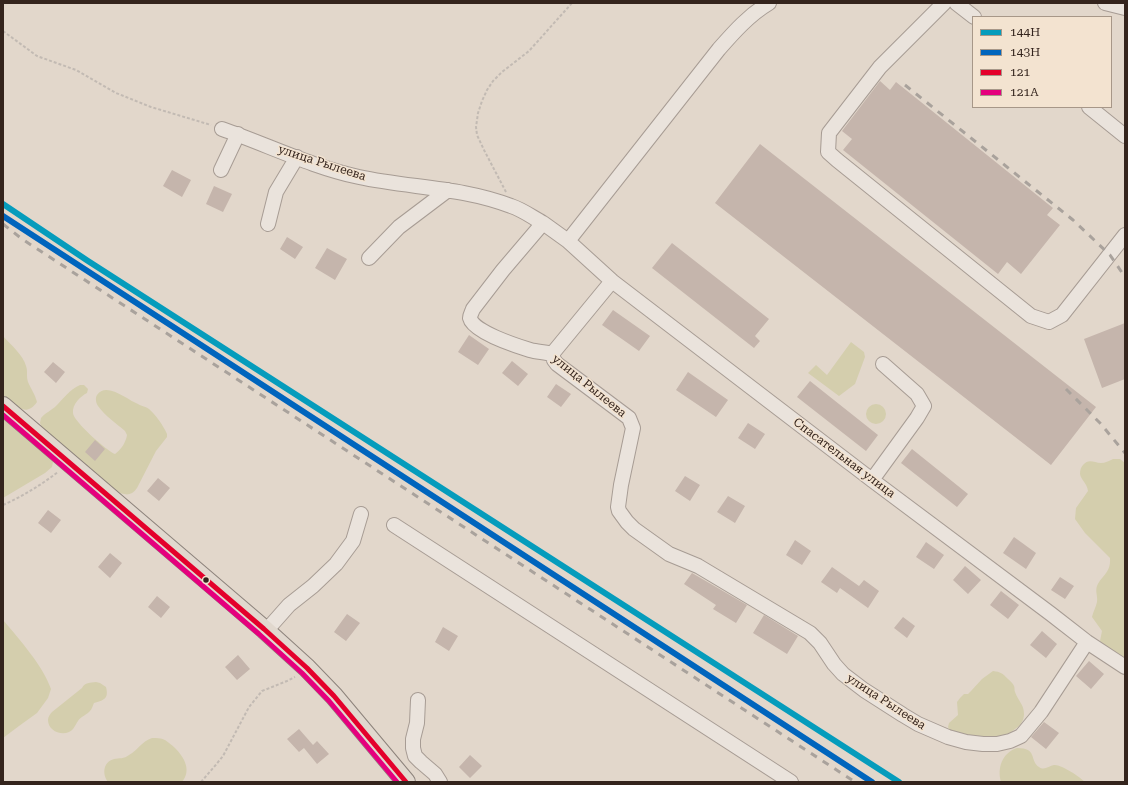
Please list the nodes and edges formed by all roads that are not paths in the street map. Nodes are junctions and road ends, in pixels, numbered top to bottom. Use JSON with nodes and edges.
{"nodes":[{"id":1,"x":769,"y":3,"type":"edge"},
{"id":2,"x":944,"y":3,"type":"edge"},
{"id":3,"x":956,"y":3,"type":"edge"},
{"id":4,"x":1104,"y":3,"type":"edge"},
{"id":5,"x":1125,"y":8,"type":"edge"},
{"id":6,"x":973,"y":16,"type":"edge"},
{"id":7,"x":1089,"y":108,"type":"edge"},
{"id":8,"x":222,"y":129,"type":"road end"},
{"id":9,"x":238,"y":134,"type":"junction"},
{"id":10,"x":1125,"y":136,"type":"edge"},
{"id":11,"x":297,"y":157,"type":"junction"},
{"id":12,"x":221,"y":170,"type":"dead end"},
{"id":13,"x":448,"y":190,"type":"junction"},
{"id":14,"x":543,"y":223,"type":"junction"},
{"id":15,"x":268,"y":224,"type":"dead end"},
{"id":16,"x":1125,"y":235,"type":"edge"},
{"id":17,"x":568,"y":241,"type":"junction"},
{"id":18,"x":369,"y":258,"type":"dead end"},
{"id":19,"x":612,"y":281,"type":"junction"},
{"id":20,"x":552,"y":354,"type":"junction"},
{"id":21,"x":883,"y":364,"type":"dead end"},
{"id":22,"x":3,"y":406,"type":"edge"},
{"id":23,"x":872,"y":480,"type":"junction"},
{"id":24,"x":361,"y":514,"type":"dead end"},
{"id":25,"x":394,"y":525,"type":"dead end"},
{"id":26,"x":266,"y":631,"type":"junction"},
{"id":27,"x":1086,"y":642,"type":"junction"},
{"id":28,"x":1125,"y":668,"type":"edge"},
{"id":29,"x":418,"y":700,"type":"dead end"},
{"id":30,"x":406,"y":782,"type":"edge"},
{"id":31,"x":440,"y":782,"type":"edge"},
{"id":32,"x":791,"y":782,"type":"edge"}],
"edges":[{"from":1,"to":17,"type":"street"},
{"from":2,"to":16,"type":"street"},
{"from":3,"to":6,"type":"street"},
{"from":4,"to":5,"type":"street"},
{"from":7,"to":10,"type":"street"},
{"from":8,"to":9,"type":"street","name":"улица Рылеева"},
{"from":9,"to":11,"type":"street","name":"улица Рылеева"},
{"from":9,"to":12,"type":"street"},
{"from":11,"to":13,"type":"street","name":"улица Рылеева"},
{"from":11,"to":15,"type":"street"},
{"from":13,"to":14,"type":"street","name":"улица Рылеева"},
{"from":13,"to":18,"type":"street"},
{"from":14,"to":17,"type":"street","name":"Спасательная улица"},
{"from":14,"to":20,"type":"street","name":"улица Рылеева"},
{"from":17,"to":19,"type":"street","name":"Спасательная улица"},
{"from":19,"to":20,"type":"street"},
{"from":19,"to":23,"type":"street","name":"Спасательная улица"},
{"from":20,"to":27,"type":"street","name":"улица Рылеева"},
{"from":21,"to":23,"type":"street"},
{"from":22,"to":26,"type":"main road"},
{"from":23,"to":27,"type":"street","name":"Спасательная улица"},
{"from":24,"to":26,"type":"street"},
{"from":25,"to":32,"type":"street"},
{"from":26,"to":30,"type":"main road"},
{"from":27,"to":28,"type":"street","name":"Спасательная улица"},
{"from":29,"to":31,"type":"street"}]}
